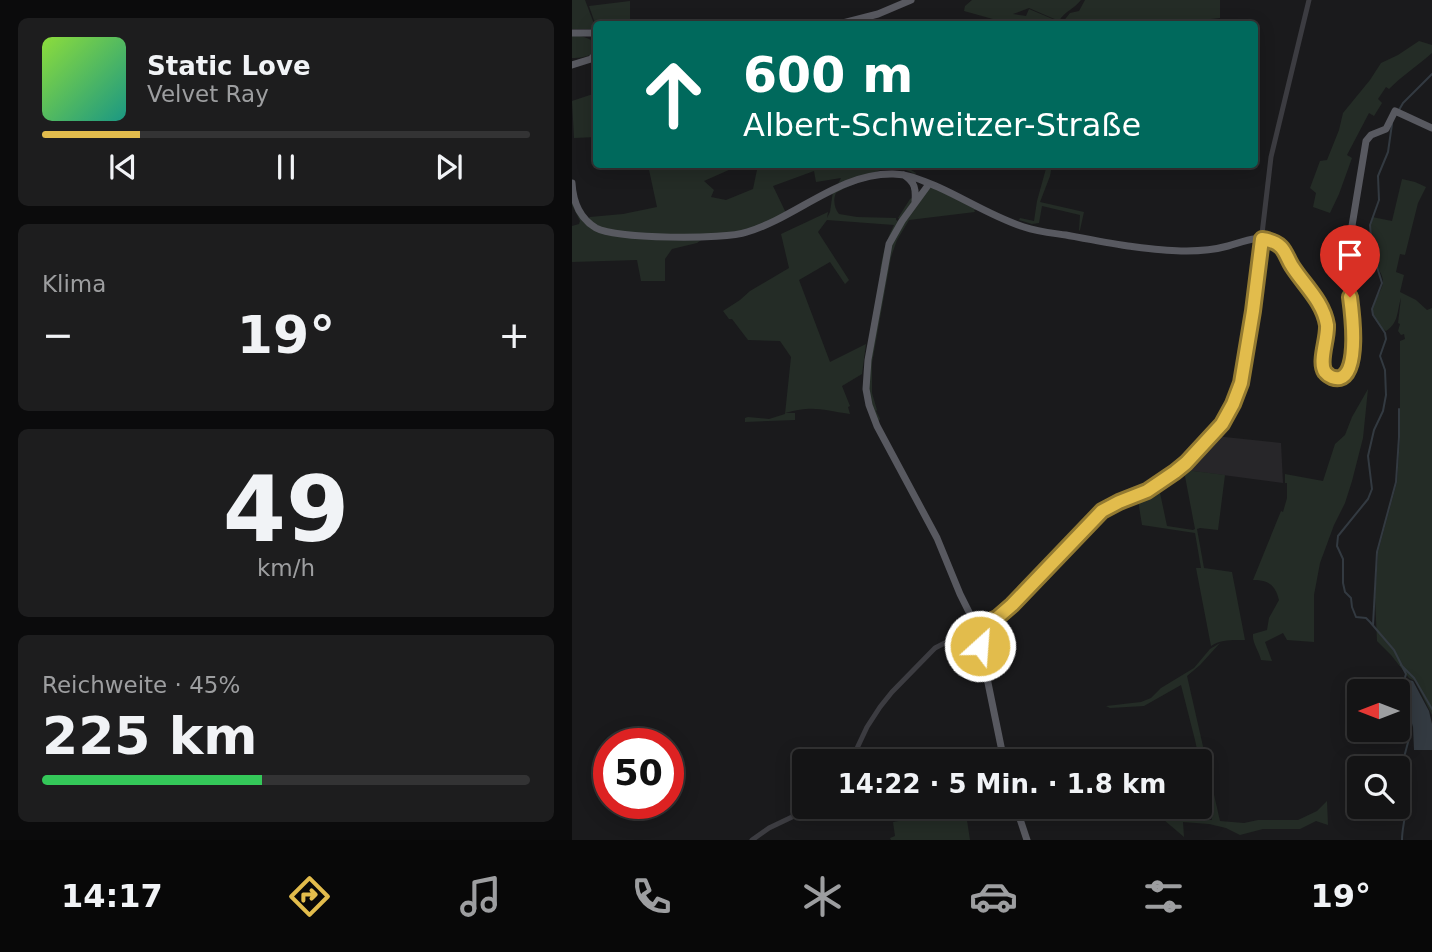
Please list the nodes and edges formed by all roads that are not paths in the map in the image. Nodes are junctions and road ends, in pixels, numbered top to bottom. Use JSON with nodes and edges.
{"nodes":[{"id":1,"x":911,"y":0,"type":"edge"},
{"id":2,"x":1309,"y":0,"type":"edge"},
{"id":3,"x":851,"y":21,"type":"edge"},
{"id":4,"x":572,"y":33,"type":"edge"},
{"id":5,"x":587,"y":33,"type":"junction"},
{"id":6,"x":593,"y":33,"type":"edge"},
{"id":7,"x":593,"y":39,"type":"edge"},
{"id":8,"x":593,"y":57,"type":"edge"},
{"id":9,"x":572,"y":63,"type":"edge"},
{"id":10,"x":1432,"y":128,"type":"edge"},
{"id":11,"x":902,"y":174,"type":"junction"},
{"id":12,"x":927,"y":182,"type":"junction"},
{"id":13,"x":572,"y":183,"type":"edge"},
{"id":14,"x":915,"y":202,"type":"junction"},
{"id":15,"x":1262,"y":239,"type":"junction"},
{"id":16,"x":984,"y":624,"type":"joint"},
{"id":17,"x":975,"y":628,"type":"junction"},
{"id":18,"x":857,"y":749,"type":"edge"},
{"id":19,"x":1001,"y":749,"type":"edge"},
{"id":20,"x":792,"y":817,"type":"edge"},
{"id":21,"x":1020,"y":819,"type":"edge"},
{"id":22,"x":752,"y":840,"type":"edge"},
{"id":23,"x":1027,"y":840,"type":"edge"}],
"edges":[{"from":1,"to":3,"type":"main road"},
{"from":2,"to":15,"type":"street"},
{"from":4,"to":5,"type":"main road"},
{"from":5,"to":6,"type":"main road"},
{"from":5,"to":7,"type":"main road"},
{"from":8,"to":9,"type":"main road"},
{"from":10,"to":15,"type":"main road"},
{"from":11,"to":12,"type":"main road"},
{"from":11,"to":13,"type":"main road"},
{"from":11,"to":14,"type":"main road"},
{"from":12,"to":14,"type":"main road"},
{"from":12,"to":15,"type":"main road"},
{"from":14,"to":17,"type":"main road"},
{"from":15,"to":16,"type":"street"},
{"from":16,"to":17,"type":"main road"},
{"from":17,"to":18,"type":"street"},
{"from":17,"to":19,"type":"main road"},
{"from":20,"to":22,"type":"street"},
{"from":21,"to":23,"type":"main road"}]}
